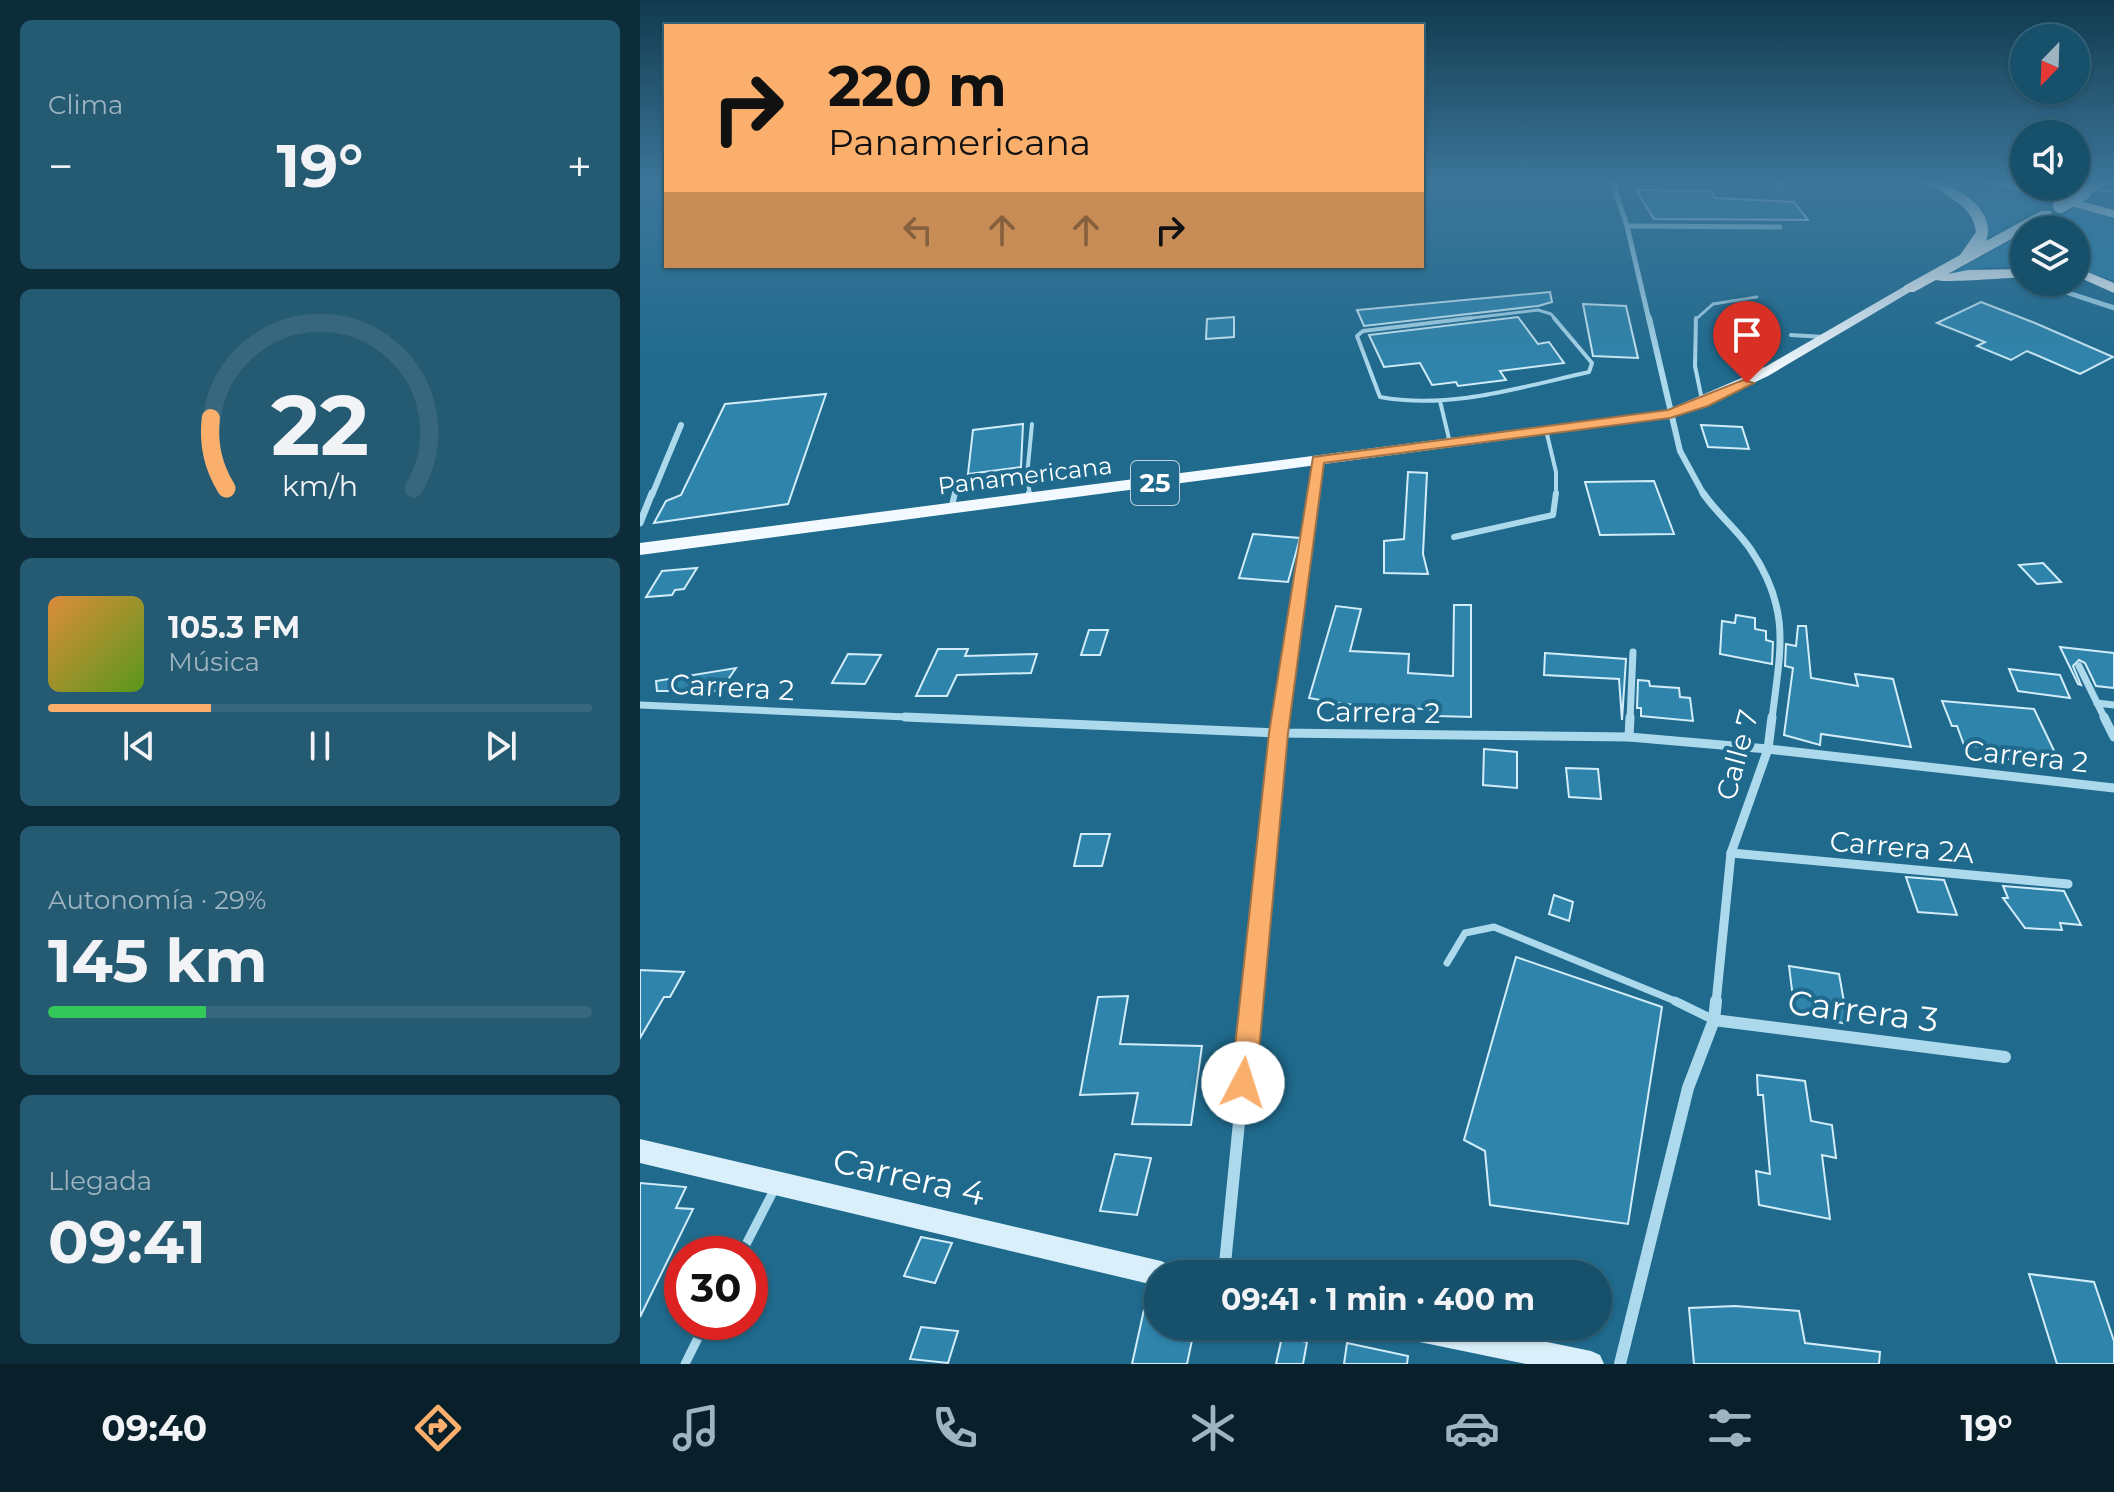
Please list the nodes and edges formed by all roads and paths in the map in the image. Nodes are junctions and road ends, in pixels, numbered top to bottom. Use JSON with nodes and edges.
{"nodes":[{"id":1,"x":1631,"y":245,"type":"edge"},
{"id":2,"x":1976,"y":245,"type":"edge"},
{"id":3,"x":1989,"y":245,"type":"edge"},
{"id":4,"x":1959,"y":261,"type":"junction"},
{"id":5,"x":2010,"y":273,"type":"edge"},
{"id":6,"x":2090,"y":278,"type":"edge"},
{"id":7,"x":2090,"y":284,"type":"edge"},
{"id":8,"x":1909,"y":289,"type":"junction"},
{"id":9,"x":2114,"y":290,"type":"edge"},
{"id":10,"x":2078,"y":296,"type":"edge"},
{"id":11,"x":1757,"y":297,"type":"dead end"},
{"id":12,"x":2114,"y":308,"type":"edge"},
{"id":13,"x":1791,"y":335,"type":"dead end"},
{"id":14,"x":1825,"y":337,"type":"junction"},
{"id":15,"x":1750,"y":357,"type":"dead end"},
{"id":16,"x":1766,"y":373,"type":"junction"},
{"id":17,"x":1440,"y":401,"type":"junction"},
{"id":18,"x":1703,"y":403,"type":"junction"},
{"id":19,"x":1670,"y":414,"type":"junction"},
{"id":20,"x":1032,"y":424,"type":"dead end"},
{"id":21,"x":681,"y":425,"type":"dead end"},
{"id":22,"x":1546,"y":430,"type":"junction"},
{"id":23,"x":1450,"y":443,"type":"junction"},
{"id":24,"x":1318,"y":460,"type":"junction"},
{"id":25,"x":1027,"y":476,"type":"junction"},
{"id":26,"x":1030,"y":499,"type":"junction"},
{"id":27,"x":951,"y":509,"type":"junction"},
{"id":28,"x":640,"y":523,"type":"edge"},
{"id":29,"x":1454,"y":537,"type":"dead end"},
{"id":30,"x":640,"y":549,"type":"edge"},
{"id":31,"x":1633,"y":652,"type":"dead end"},
{"id":32,"x":2079,"y":666,"type":"dead end"},
{"id":33,"x":2097,"y":703,"type":"junction"},
{"id":34,"x":640,"y":705,"type":"edge"},
{"id":35,"x":2114,"y":705,"type":"edge"},
{"id":36,"x":1278,"y":733,"type":"junction"},
{"id":37,"x":1629,"y":737,"type":"junction"},
{"id":38,"x":2114,"y":737,"type":"edge"},
{"id":39,"x":1768,"y":749,"type":"junction"},
{"id":40,"x":2114,"y":788,"type":"edge"},
{"id":41,"x":1731,"y":853,"type":"junction"},
{"id":42,"x":2068,"y":884,"type":"dead end"},
{"id":43,"x":1447,"y":963,"type":"dead end"},
{"id":44,"x":1714,"y":1020,"type":"junction"},
{"id":45,"x":2005,"y":1057,"type":"dead end"},
{"id":46,"x":640,"y":1151,"type":"edge"},
{"id":47,"x":778,"y":1183,"type":"junction"},
{"id":48,"x":750,"y":1236,"type":"edge"},
{"id":49,"x":1225,"y":1260,"type":"edge"},
{"id":50,"x":1144,"y":1270,"type":"edge"},
{"id":51,"x":697,"y":1340,"type":"edge"},
{"id":52,"x":1474,"y":1340,"type":"edge"},
{"id":53,"x":685,"y":1364,"type":"edge"},
{"id":54,"x":1591,"y":1364,"type":"edge"},
{"id":55,"x":1620,"y":1364,"type":"edge"}],
"edges":[{"from":1,"to":19,"type":"street","name":"Calle 7"},
{"from":2,"to":4,"type":"highway"},
{"from":3,"to":4,"type":"highway","name":"Panamericana","number":"25"},
{"from":4,"to":8,"type":"highway","name":"Panamericana","number":"25"},
{"from":5,"to":8,"type":"highway","name":"Panamericana"},
{"from":6,"to":9,"type":"highway"},
{"from":7,"to":9,"type":"highway"},
{"from":8,"to":14,"type":"main road","name":"Panamericana","number":"25"},
{"from":10,"to":12,"type":"street"},
{"from":11,"to":18,"type":"lane"},
{"from":13,"to":14,"type":"lane"},
{"from":14,"to":16,"type":"main road","name":"Panamericana","number":"25"},
{"from":15,"to":16,"type":"lane"},
{"from":16,"to":18,"type":"main road","name":"Panamericana","number":"25"},
{"from":17,"to":17,"type":"lane"},
{"from":17,"to":23,"type":"lane"},
{"from":18,"to":19,"type":"main road","name":"Panamericana","number":"25"},
{"from":19,"to":22,"type":"main road","name":"Panamericana","number":"25"},
{"from":19,"to":39,"type":"street","name":"Calle 7"},
{"from":20,"to":25,"type":"lane"},
{"from":21,"to":28,"type":"street"},
{"from":22,"to":23,"type":"main road","name":"Panamericana","number":"25"},
{"from":22,"to":29,"type":"lane"},
{"from":23,"to":24,"type":"main road","name":"Panamericana","number":"25"},
{"from":24,"to":26,"type":"main road","name":"Panamericana","number":"25"},
{"from":24,"to":36,"type":"street"},
{"from":25,"to":26,"type":"lane"},
{"from":25,"to":27,"type":"lane"},
{"from":26,"to":27,"type":"main road","name":"Panamericana","number":"25"},
{"from":27,"to":30,"type":"main road","name":"Panamericana","number":"25"},
{"from":31,"to":37,"type":"street"},
{"from":32,"to":33,"type":"street"},
{"from":33,"to":35,"type":"street"},
{"from":33,"to":38,"type":"street"},
{"from":34,"to":36,"type":"street","name":"Carrera 2"},
{"from":36,"to":37,"type":"street","name":"Carrera 2"},
{"from":36,"to":49,"type":"street"},
{"from":37,"to":39,"type":"street","name":"Carrera 2"},
{"from":39,"to":40,"type":"street","name":"Carrera 2"},
{"from":39,"to":41,"type":"street","name":"Calle 7"},
{"from":41,"to":42,"type":"street","name":"Carrera 2A"},
{"from":41,"to":44,"type":"street","name":"Calle 7"},
{"from":43,"to":44,"type":"lane"},
{"from":44,"to":45,"type":"street","name":"Carrera 3"},
{"from":44,"to":55,"type":"street","name":"Calle 7"},
{"from":46,"to":47,"type":"street","name":"Carrera 4"},
{"from":47,"to":48,"type":"lane"},
{"from":47,"to":50,"type":"street","name":"Carrera 4"},
{"from":51,"to":53,"type":"lane"},
{"from":52,"to":54,"type":"street"}]}
